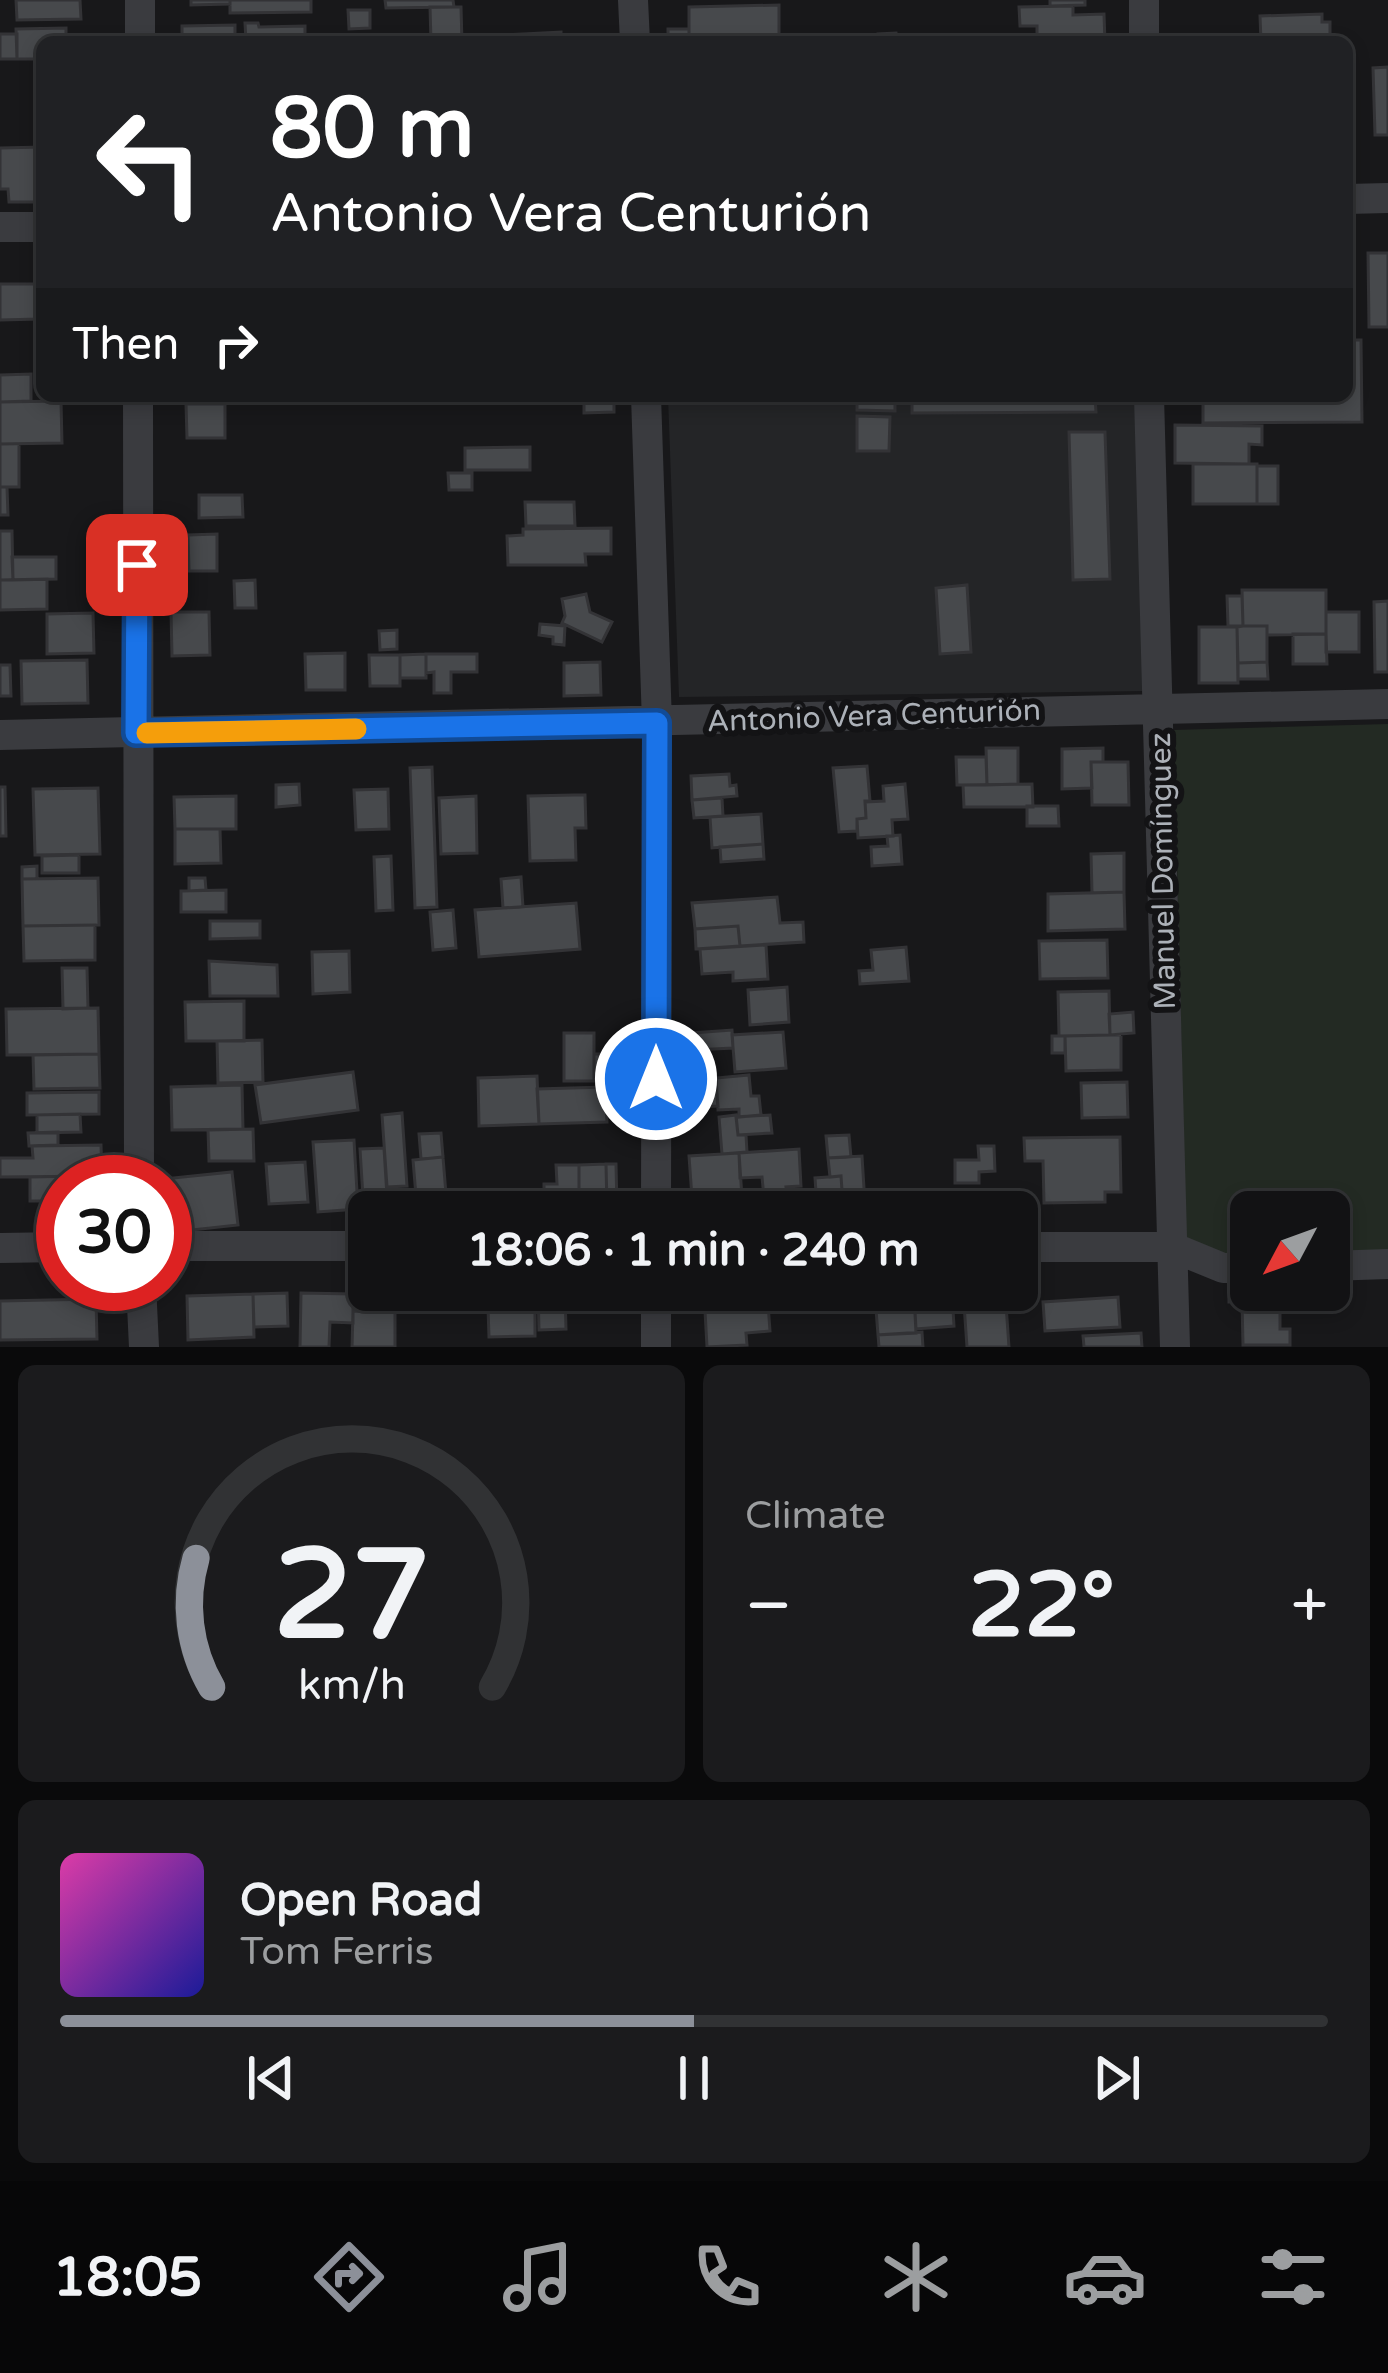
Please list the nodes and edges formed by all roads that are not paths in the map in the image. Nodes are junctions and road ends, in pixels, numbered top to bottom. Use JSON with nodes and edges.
{"nodes":[{"id":1,"x":140,"y":0,"type":"edge"},
{"id":2,"x":634,"y":0,"type":"edge"},
{"id":3,"x":1144,"y":0,"type":"edge"},
{"id":4,"x":140,"y":36,"type":"edge"},
{"id":5,"x":635,"y":36,"type":"edge"},
{"id":6,"x":1144,"y":36,"type":"edge"},
{"id":7,"x":1388,"y":198,"type":"edge"},
{"id":8,"x":1353,"y":199,"type":"edge"},
{"id":9,"x":0,"y":227,"type":"edge"},
{"id":10,"x":36,"y":227,"type":"edge"},
{"id":11,"x":138,"y":402,"type":"edge"},
{"id":12,"x":646,"y":402,"type":"edge"},
{"id":13,"x":1149,"y":402,"type":"edge"},
{"id":14,"x":1388,"y":704,"type":"edge"},
{"id":15,"x":1159,"y":706,"type":"junction"},
{"id":16,"x":657,"y":723,"type":"junction"},
{"id":17,"x":136,"y":733,"type":"junction"},
{"id":18,"x":0,"y":735,"type":"edge"},
{"id":19,"x":139,"y":1155,"type":"edge"},
{"id":20,"x":656,"y":1191,"type":"edge"},
{"id":21,"x":192,"y":1246,"type":"edge"},
{"id":22,"x":348,"y":1246,"type":"edge"},
{"id":23,"x":0,"y":1247,"type":"edge"},
{"id":24,"x":36,"y":1247,"type":"edge"},
{"id":25,"x":1038,"y":1247,"type":"edge"},
{"id":26,"x":1172,"y":1247,"type":"junction"},
{"id":27,"x":1388,"y":1264,"type":"edge"},
{"id":28,"x":1350,"y":1265,"type":"edge"},
{"id":29,"x":1230,"y":1268,"type":"edge"},
{"id":30,"x":142,"y":1311,"type":"edge"},
{"id":31,"x":656,"y":1311,"type":"edge"},
{"id":32,"x":144,"y":1347,"type":"edge"},
{"id":33,"x":656,"y":1347,"type":"edge"},
{"id":34,"x":1175,"y":1347,"type":"edge"}],
"edges":[{"from":1,"to":4,"type":"street"},
{"from":2,"to":5,"type":"street"},
{"from":3,"to":6,"type":"street"},
{"from":7,"to":8,"type":"street"},
{"from":9,"to":10,"type":"street"},
{"from":11,"to":17,"type":"street"},
{"from":12,"to":16,"type":"street"},
{"from":13,"to":15,"type":"street","name":"Manuel Domínguez"},
{"from":14,"to":15,"type":"street","name":"Antonio Vera Centurión"},
{"from":15,"to":16,"type":"street","name":"Antonio Vera Centurión"},
{"from":15,"to":26,"type":"street","name":"Manuel Domínguez"},
{"from":16,"to":17,"type":"street","name":"Antonio Vera Centurión"},
{"from":16,"to":20,"type":"street"},
{"from":17,"to":18,"type":"street","name":"Antonio Vera Centurión"},
{"from":17,"to":19,"type":"street"},
{"from":21,"to":22,"type":"street"},
{"from":23,"to":24,"type":"street"},
{"from":25,"to":26,"type":"street"},
{"from":26,"to":29,"type":"street"},
{"from":26,"to":34,"type":"street","name":"Manuel Domínguez"},
{"from":27,"to":28,"type":"street"},
{"from":30,"to":32,"type":"street"},
{"from":31,"to":33,"type":"street"}]}
